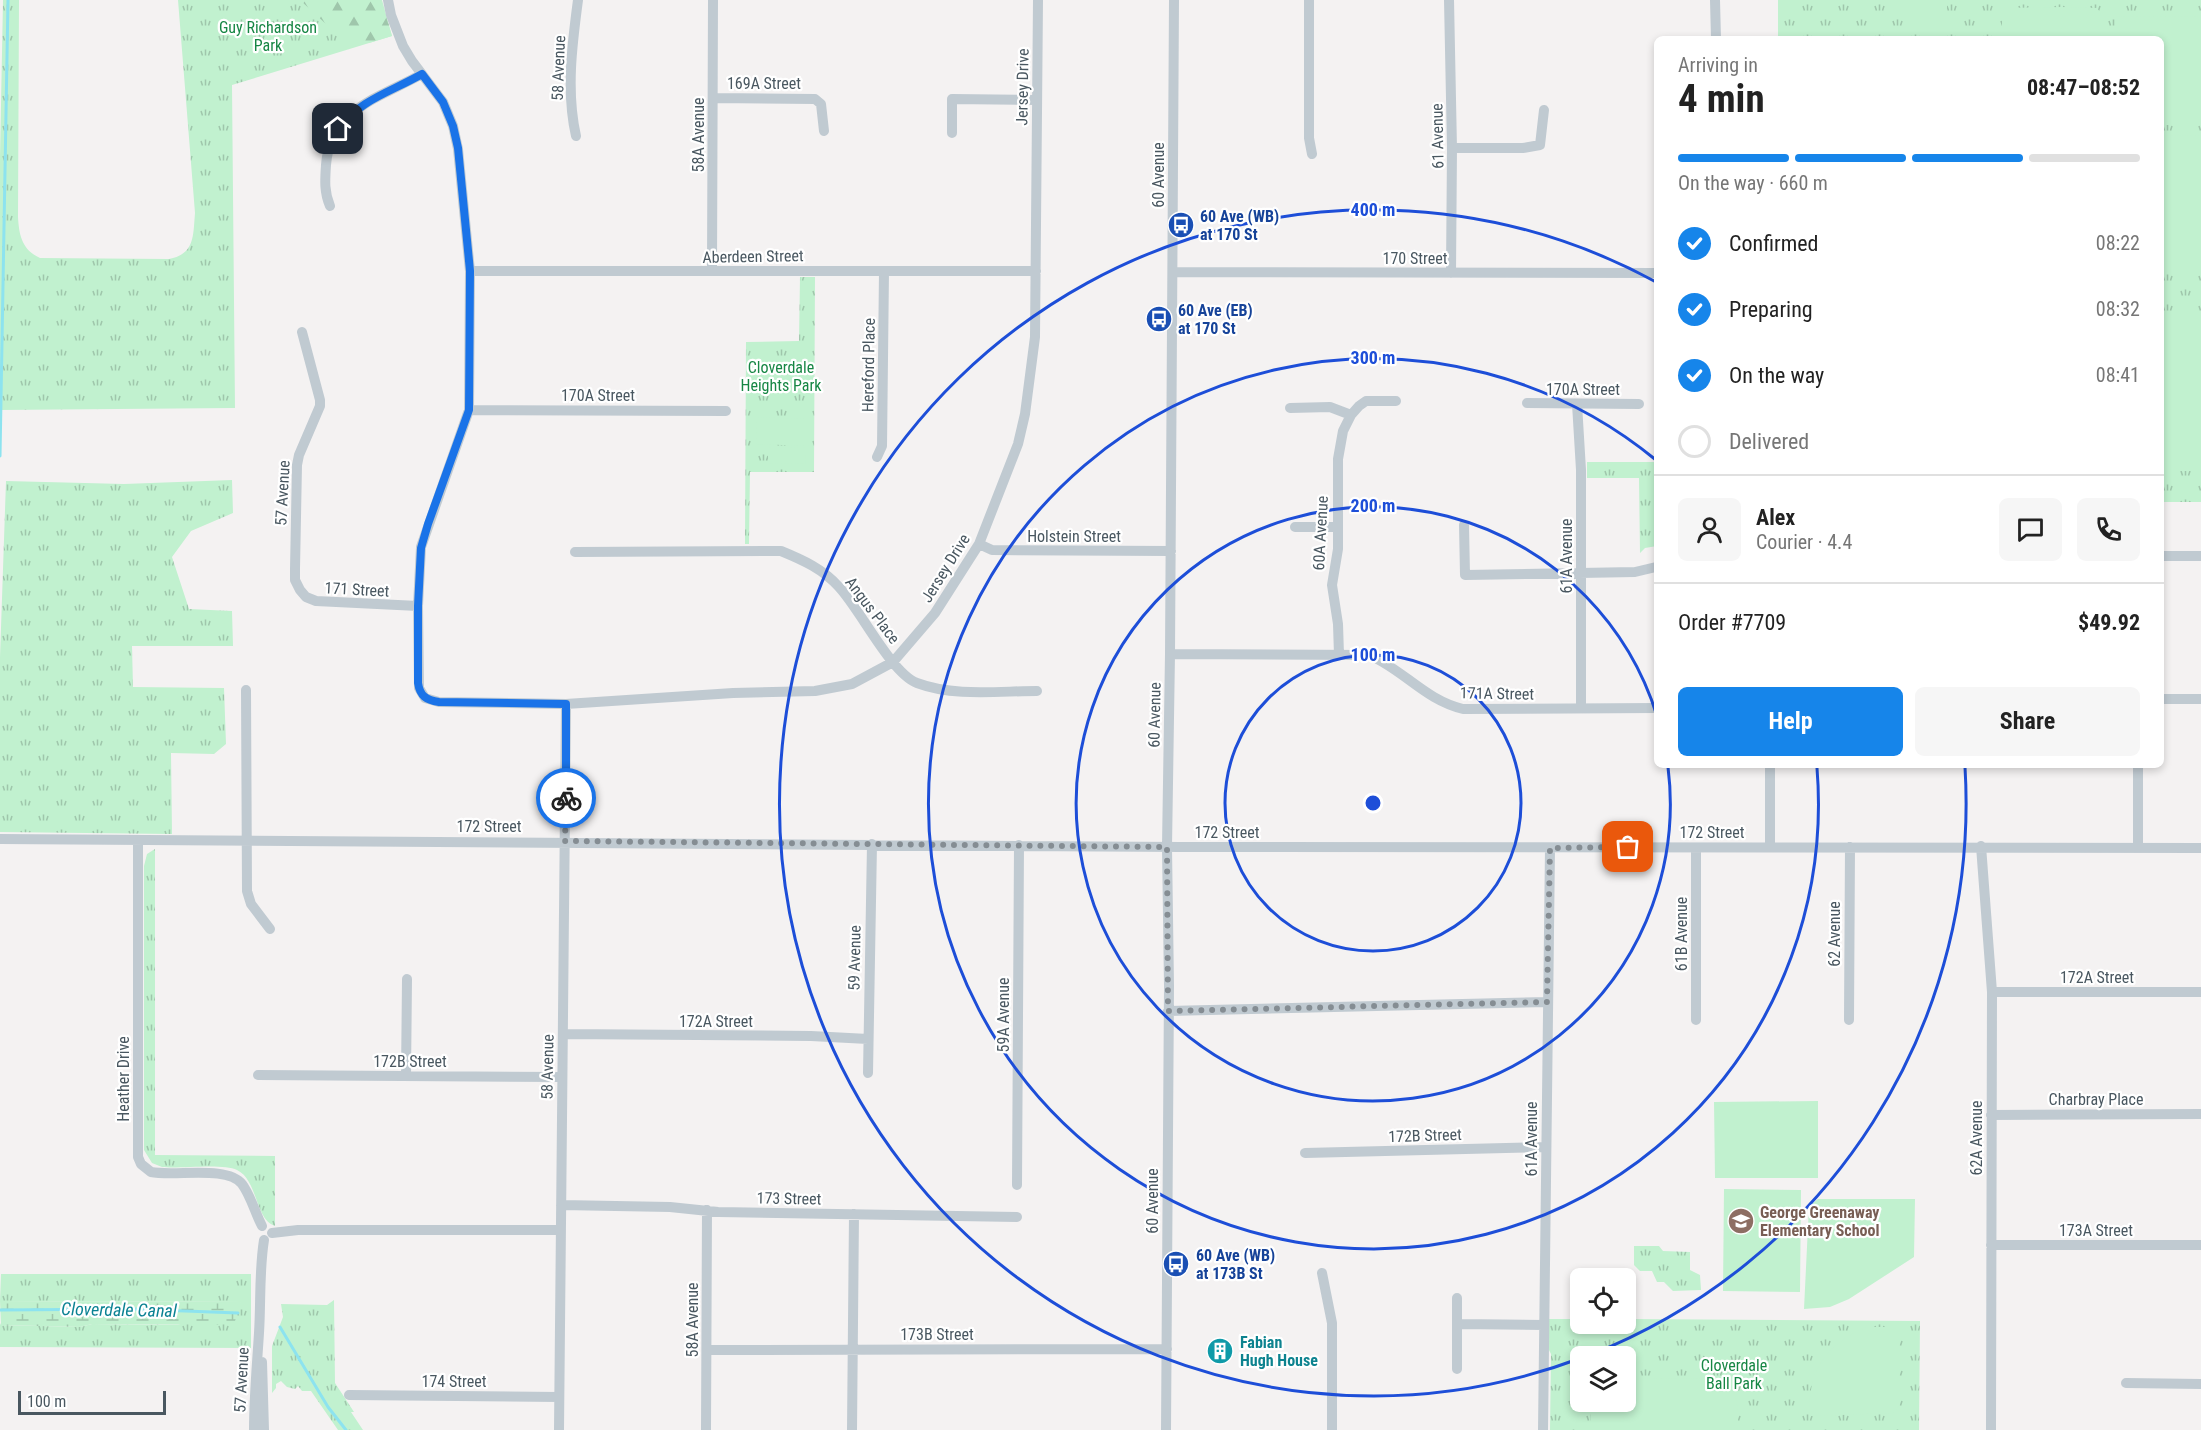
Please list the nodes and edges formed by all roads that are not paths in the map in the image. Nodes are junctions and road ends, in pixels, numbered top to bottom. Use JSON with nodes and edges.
{"nodes":[{"id":1,"x":388,"y":0,"type":"edge"},
{"id":2,"x":578,"y":0,"type":"edge"},
{"id":3,"x":713,"y":0,"type":"edge"},
{"id":4,"x":1038,"y":0,"type":"edge"},
{"id":5,"x":1174,"y":0,"type":"edge"},
{"id":6,"x":1309,"y":0,"type":"edge"},
{"id":7,"x":1449,"y":0,"type":"edge"},
{"id":8,"x":1715,"y":0,"type":"edge"},
{"id":9,"x":1716,"y":36,"type":"edge"},
{"id":10,"x":422,"y":74,"type":"junction"},
{"id":11,"x":714,"y":98,"type":"junction"},
{"id":12,"x":1036,"y":100,"type":"junction"},
{"id":13,"x":1544,"y":110,"type":"dead end"},
{"id":14,"x":824,"y":130,"type":"dead end"},
{"id":15,"x":952,"y":133,"type":"dead end"},
{"id":16,"x":576,"y":136,"type":"dead end"},
{"id":17,"x":1452,"y":148,"type":"junction"},
{"id":18,"x":1312,"y":153,"type":"dead end"},
{"id":19,"x":330,"y":206,"type":"dead end"},
{"id":20,"x":712,"y":270,"type":"junction"},
{"id":21,"x":470,"y":271,"type":"junction"},
{"id":22,"x":884,"y":271,"type":"junction"},
{"id":23,"x":1035,"y":271,"type":"junction"},
{"id":24,"x":1173,"y":272,"type":"junction"},
{"id":25,"x":1451,"y":273,"type":"junction"},
{"id":26,"x":1654,"y":273,"type":"edge"},
{"id":27,"x":302,"y":332,"type":"dead end"},
{"id":28,"x":1396,"y":401,"type":"dead end"},
{"id":29,"x":1527,"y":403,"type":"dead end"},
{"id":30,"x":1577,"y":404,"type":"junction"},
{"id":31,"x":1639,"y":404,"type":"dead end"},
{"id":32,"x":1290,"y":408,"type":"dead end"},
{"id":33,"x":469,"y":410,"type":"junction"},
{"id":34,"x":726,"y":411,"type":"dead end"},
{"id":35,"x":1351,"y":416,"type":"junction"},
{"id":36,"x":877,"y":457,"type":"dead end"},
{"id":37,"x":1464,"y":525,"type":"dead end"},
{"id":38,"x":1295,"y":527,"type":"dead end"},
{"id":39,"x":1338,"y":527,"type":"junction"},
{"id":40,"x":979,"y":544,"type":"junction"},
{"id":41,"x":1171,"y":551,"type":"junction"},
{"id":42,"x":575,"y":552,"type":"dead end"},
{"id":43,"x":2164,"y":556,"type":"edge"},
{"id":44,"x":2201,"y":556,"type":"edge"},
{"id":45,"x":1654,"y":567,"type":"edge"},
{"id":46,"x":1581,"y":574,"type":"junction"},
{"id":47,"x":300,"y":590,"type":"joint"},
{"id":48,"x":418,"y":606,"type":"junction"},
{"id":49,"x":1170,"y":654,"type":"junction"},
{"id":50,"x":1339,"y":655,"type":"junction"},
{"id":51,"x":893,"y":662,"type":"junction"},
{"id":52,"x":246,"y":690,"type":"dead end"},
{"id":53,"x":1037,"y":692,"type":"dead end"},
{"id":54,"x":2164,"y":699,"type":"edge"},
{"id":55,"x":2201,"y":699,"type":"edge"},
{"id":56,"x":566,"y":704,"type":"junction"},
{"id":57,"x":1581,"y":708,"type":"junction"},
{"id":58,"x":1654,"y":708,"type":"edge"},
{"id":59,"x":1770,"y":768,"type":"edge"},
{"id":60,"x":2138,"y":768,"type":"edge"},
{"id":61,"x":0,"y":839,"type":"edge"},
{"id":62,"x":138,"y":840,"type":"junction"},
{"id":63,"x":246,"y":840,"type":"junction"},
{"id":64,"x":565,"y":841,"type":"junction"},
{"id":65,"x":872,"y":844,"type":"junction"},
{"id":66,"x":1019,"y":845,"type":"junction"},
{"id":67,"x":1981,"y":846,"type":"junction"},
{"id":68,"x":1167,"y":847,"type":"junction"},
{"id":69,"x":1770,"y":847,"type":"junction"},
{"id":70,"x":1850,"y":847,"type":"junction"},
{"id":71,"x":2138,"y":847,"type":"junction"},
{"id":72,"x":1550,"y":848,"type":"junction"},
{"id":73,"x":1696,"y":848,"type":"junction"},
{"id":74,"x":2201,"y":848,"type":"edge"},
{"id":75,"x":270,"y":929,"type":"dead end"},
{"id":76,"x":407,"y":979,"type":"dead end"},
{"id":77,"x":1992,"y":992,"type":"junction"},
{"id":78,"x":2201,"y":992,"type":"edge"},
{"id":79,"x":1547,"y":1002,"type":"junction"},
{"id":80,"x":1168,"y":1011,"type":"junction"},
{"id":81,"x":1696,"y":1020,"type":"dead end"},
{"id":82,"x":1849,"y":1020,"type":"dead end"},
{"id":83,"x":563,"y":1034,"type":"junction"},
{"id":84,"x":868,"y":1039,"type":"junction"},
{"id":85,"x":868,"y":1073,"type":"dead end"},
{"id":86,"x":258,"y":1075,"type":"dead end"},
{"id":87,"x":406,"y":1076,"type":"junction"},
{"id":88,"x":562,"y":1077,"type":"junction"},
{"id":89,"x":2201,"y":1114,"type":"edge"},
{"id":90,"x":1991,"y":1115,"type":"junction"},
{"id":91,"x":1546,"y":1147,"type":"junction"},
{"id":92,"x":1305,"y":1153,"type":"dead end"},
{"id":93,"x":1017,"y":1185,"type":"dead end"},
{"id":94,"x":561,"y":1205,"type":"junction"},
{"id":95,"x":707,"y":1210,"type":"junction"},
{"id":96,"x":854,"y":1214,"type":"junction"},
{"id":97,"x":1017,"y":1217,"type":"dead end"},
{"id":98,"x":560,"y":1230,"type":"junction"},
{"id":99,"x":268,"y":1237,"type":"junction"},
{"id":100,"x":1991,"y":1245,"type":"junction"},
{"id":101,"x":2201,"y":1245,"type":"edge"},
{"id":102,"x":1322,"y":1274,"type":"dead end"},
{"id":103,"x":1457,"y":1298,"type":"dead end"},
{"id":104,"x":1458,"y":1324,"type":"junction"},
{"id":105,"x":1544,"y":1325,"type":"junction"},
{"id":106,"x":259,"y":1332,"type":"junction"},
{"id":107,"x":853,"y":1349,"type":"junction"},
{"id":108,"x":1167,"y":1349,"type":"junction"},
{"id":109,"x":706,"y":1350,"type":"junction"},
{"id":110,"x":1456,"y":1369,"type":"dead end"},
{"id":111,"x":2126,"y":1383,"type":"dead end"},
{"id":112,"x":2201,"y":1384,"type":"edge"},
{"id":113,"x":348,"y":1395,"type":"dead end"},
{"id":114,"x":559,"y":1397,"type":"junction"},
{"id":115,"x":254,"y":1430,"type":"edge"},
{"id":116,"x":264,"y":1430,"type":"edge"},
{"id":117,"x":559,"y":1430,"type":"edge"},
{"id":118,"x":706,"y":1430,"type":"edge"},
{"id":119,"x":852,"y":1430,"type":"edge"},
{"id":120,"x":1166,"y":1430,"type":"edge"},
{"id":121,"x":1332,"y":1430,"type":"edge"},
{"id":122,"x":1543,"y":1430,"type":"edge"},
{"id":123,"x":1991,"y":1430,"type":"edge"}],
"edges":[{"from":1,"to":10,"type":"street"},
{"from":2,"to":16,"type":"street","name":"58 Avenue"},
{"from":3,"to":11,"type":"street","name":"58A Avenue"},
{"from":4,"to":12,"type":"street","name":"Jersey Drive"},
{"from":5,"to":24,"type":"street","name":"60 Avenue"},
{"from":6,"to":18,"type":"street"},
{"from":7,"to":17,"type":"street","name":"61 Avenue"},
{"from":8,"to":9,"type":"street"},
{"from":10,"to":19,"type":"street"},
{"from":10,"to":21,"type":"street"},
{"from":11,"to":14,"type":"street","name":"169A Street"},
{"from":11,"to":20,"type":"street","name":"58A Avenue"},
{"from":12,"to":15,"type":"street"},
{"from":12,"to":23,"type":"street","name":"Jersey Drive"},
{"from":13,"to":17,"type":"street"},
{"from":17,"to":25,"type":"street","name":"61 Avenue"},
{"from":20,"to":21,"type":"street","name":"Aberdeen Street"},
{"from":20,"to":22,"type":"street","name":"Aberdeen Street"},
{"from":21,"to":33,"type":"street"},
{"from":22,"to":23,"type":"street","name":"Aberdeen Street"},
{"from":22,"to":36,"type":"street","name":"Hereford Place"},
{"from":23,"to":40,"type":"street","name":"Jersey Drive"},
{"from":24,"to":25,"type":"street","name":"170 Street"},
{"from":24,"to":41,"type":"street","name":"60 Avenue"},
{"from":25,"to":26,"type":"street","name":"170 Street"},
{"from":27,"to":47,"type":"street","name":"57 Avenue"},
{"from":28,"to":35,"type":"street"},
{"from":29,"to":30,"type":"street","name":"170A Street"},
{"from":30,"to":31,"type":"street","name":"170A Street"},
{"from":30,"to":46,"type":"street","name":"61A Avenue"},
{"from":32,"to":35,"type":"street"},
{"from":33,"to":34,"type":"street","name":"170A Street"},
{"from":33,"to":48,"type":"street"},
{"from":35,"to":39,"type":"street","name":"60A Avenue"},
{"from":37,"to":46,"type":"street"},
{"from":38,"to":39,"type":"street"},
{"from":39,"to":50,"type":"street","name":"60A Avenue"},
{"from":40,"to":41,"type":"street","name":"Holstein Street"},
{"from":40,"to":51,"type":"street","name":"Jersey Drive"},
{"from":41,"to":49,"type":"street","name":"60 Avenue"},
{"from":42,"to":51,"type":"street","name":"Angus Place"},
{"from":43,"to":44,"type":"street"},
{"from":45,"to":46,"type":"street"},
{"from":46,"to":57,"type":"street","name":"61A Avenue"},
{"from":47,"to":48,"type":"street","name":"171 Street"},
{"from":48,"to":56,"type":"street","name":"Jersey Drive"},
{"from":49,"to":50,"type":"street","name":"171A Street"},
{"from":49,"to":68,"type":"street","name":"60 Avenue"},
{"from":50,"to":57,"type":"street","name":"171A Street"},
{"from":51,"to":53,"type":"street","name":"Angus Place"},
{"from":51,"to":56,"type":"street","name":"Jersey Drive"},
{"from":52,"to":63,"type":"street"},
{"from":54,"to":55,"type":"street"},
{"from":56,"to":64,"type":"street","name":"58 Avenue"},
{"from":57,"to":58,"type":"street","name":"171A Street"},
{"from":59,"to":69,"type":"street"},
{"from":60,"to":71,"type":"street"},
{"from":61,"to":62,"type":"street","name":"172 Street"},
{"from":62,"to":63,"type":"street","name":"172 Street"},
{"from":62,"to":99,"type":"street","name":"Heather Drive"},
{"from":63,"to":64,"type":"street","name":"172 Street"},
{"from":63,"to":75,"type":"street"},
{"from":64,"to":65,"type":"street","name":"172 Street"},
{"from":64,"to":83,"type":"street","name":"58 Avenue"},
{"from":65,"to":66,"type":"street","name":"172 Street"},
{"from":65,"to":84,"type":"street","name":"59 Avenue"},
{"from":66,"to":68,"type":"street","name":"172 Street"},
{"from":66,"to":93,"type":"street","name":"59A Avenue"},
{"from":67,"to":70,"type":"street","name":"172 Street"},
{"from":67,"to":71,"type":"street","name":"172 Street"},
{"from":67,"to":77,"type":"street","name":"62A Avenue"},
{"from":68,"to":72,"type":"street","name":"172 Street"},
{"from":68,"to":80,"type":"street","name":"60 Avenue"},
{"from":69,"to":70,"type":"street","name":"172 Street"},
{"from":69,"to":73,"type":"street","name":"172 Street"},
{"from":70,"to":82,"type":"street","name":"62 Avenue"},
{"from":71,"to":74,"type":"street","name":"172 Street"},
{"from":72,"to":73,"type":"street","name":"172 Street"},
{"from":72,"to":79,"type":"street","name":"61A Avenue"},
{"from":73,"to":81,"type":"street","name":"61B Avenue"},
{"from":76,"to":87,"type":"street"},
{"from":77,"to":78,"type":"street","name":"172A Street"},
{"from":77,"to":90,"type":"street","name":"62A Avenue"},
{"from":79,"to":80,"type":"street"},
{"from":79,"to":91,"type":"street","name":"61A Avenue"},
{"from":80,"to":108,"type":"street","name":"60 Avenue"},
{"from":83,"to":84,"type":"street","name":"172A Street"},
{"from":83,"to":88,"type":"street","name":"58 Avenue"},
{"from":84,"to":85,"type":"street","name":"59 Avenue"},
{"from":86,"to":87,"type":"street","name":"172B Street"},
{"from":87,"to":88,"type":"street","name":"172B Street"},
{"from":88,"to":94,"type":"street","name":"58 Avenue"},
{"from":89,"to":90,"type":"street","name":"Charbray Place"},
{"from":90,"to":100,"type":"street","name":"62A Avenue"},
{"from":91,"to":92,"type":"street","name":"172B Street"},
{"from":91,"to":105,"type":"street","name":"61A Avenue"},
{"from":94,"to":95,"type":"street","name":"173 Street"},
{"from":94,"to":98,"type":"street","name":"58 Avenue"},
{"from":95,"to":96,"type":"street","name":"173 Street"},
{"from":95,"to":109,"type":"street","name":"58A Avenue"},
{"from":96,"to":97,"type":"street","name":"173 Street"},
{"from":96,"to":107,"type":"street"},
{"from":98,"to":99,"type":"street"},
{"from":98,"to":114,"type":"street","name":"58 Avenue"},
{"from":99,"to":106,"type":"street","name":"57 Avenue"},
{"from":100,"to":101,"type":"street","name":"173A Street"},
{"from":100,"to":123,"type":"street","name":"62A Avenue"},
{"from":102,"to":121,"type":"street"},
{"from":103,"to":104,"type":"street"},
{"from":104,"to":105,"type":"street"},
{"from":104,"to":110,"type":"street"},
{"from":105,"to":122,"type":"street","name":"61A Avenue"},
{"from":106,"to":115,"type":"street","name":"57 Avenue"},
{"from":106,"to":116,"type":"street","name":"57 Avenue"},
{"from":107,"to":108,"type":"street","name":"173B Street"},
{"from":107,"to":109,"type":"street","name":"173B Street"},
{"from":107,"to":119,"type":"street"},
{"from":108,"to":120,"type":"street","name":"60 Avenue"},
{"from":109,"to":118,"type":"street","name":"58A Avenue"},
{"from":111,"to":112,"type":"street"},
{"from":113,"to":114,"type":"street","name":"174 Street"},
{"from":114,"to":117,"type":"street","name":"58 Avenue"}]}
